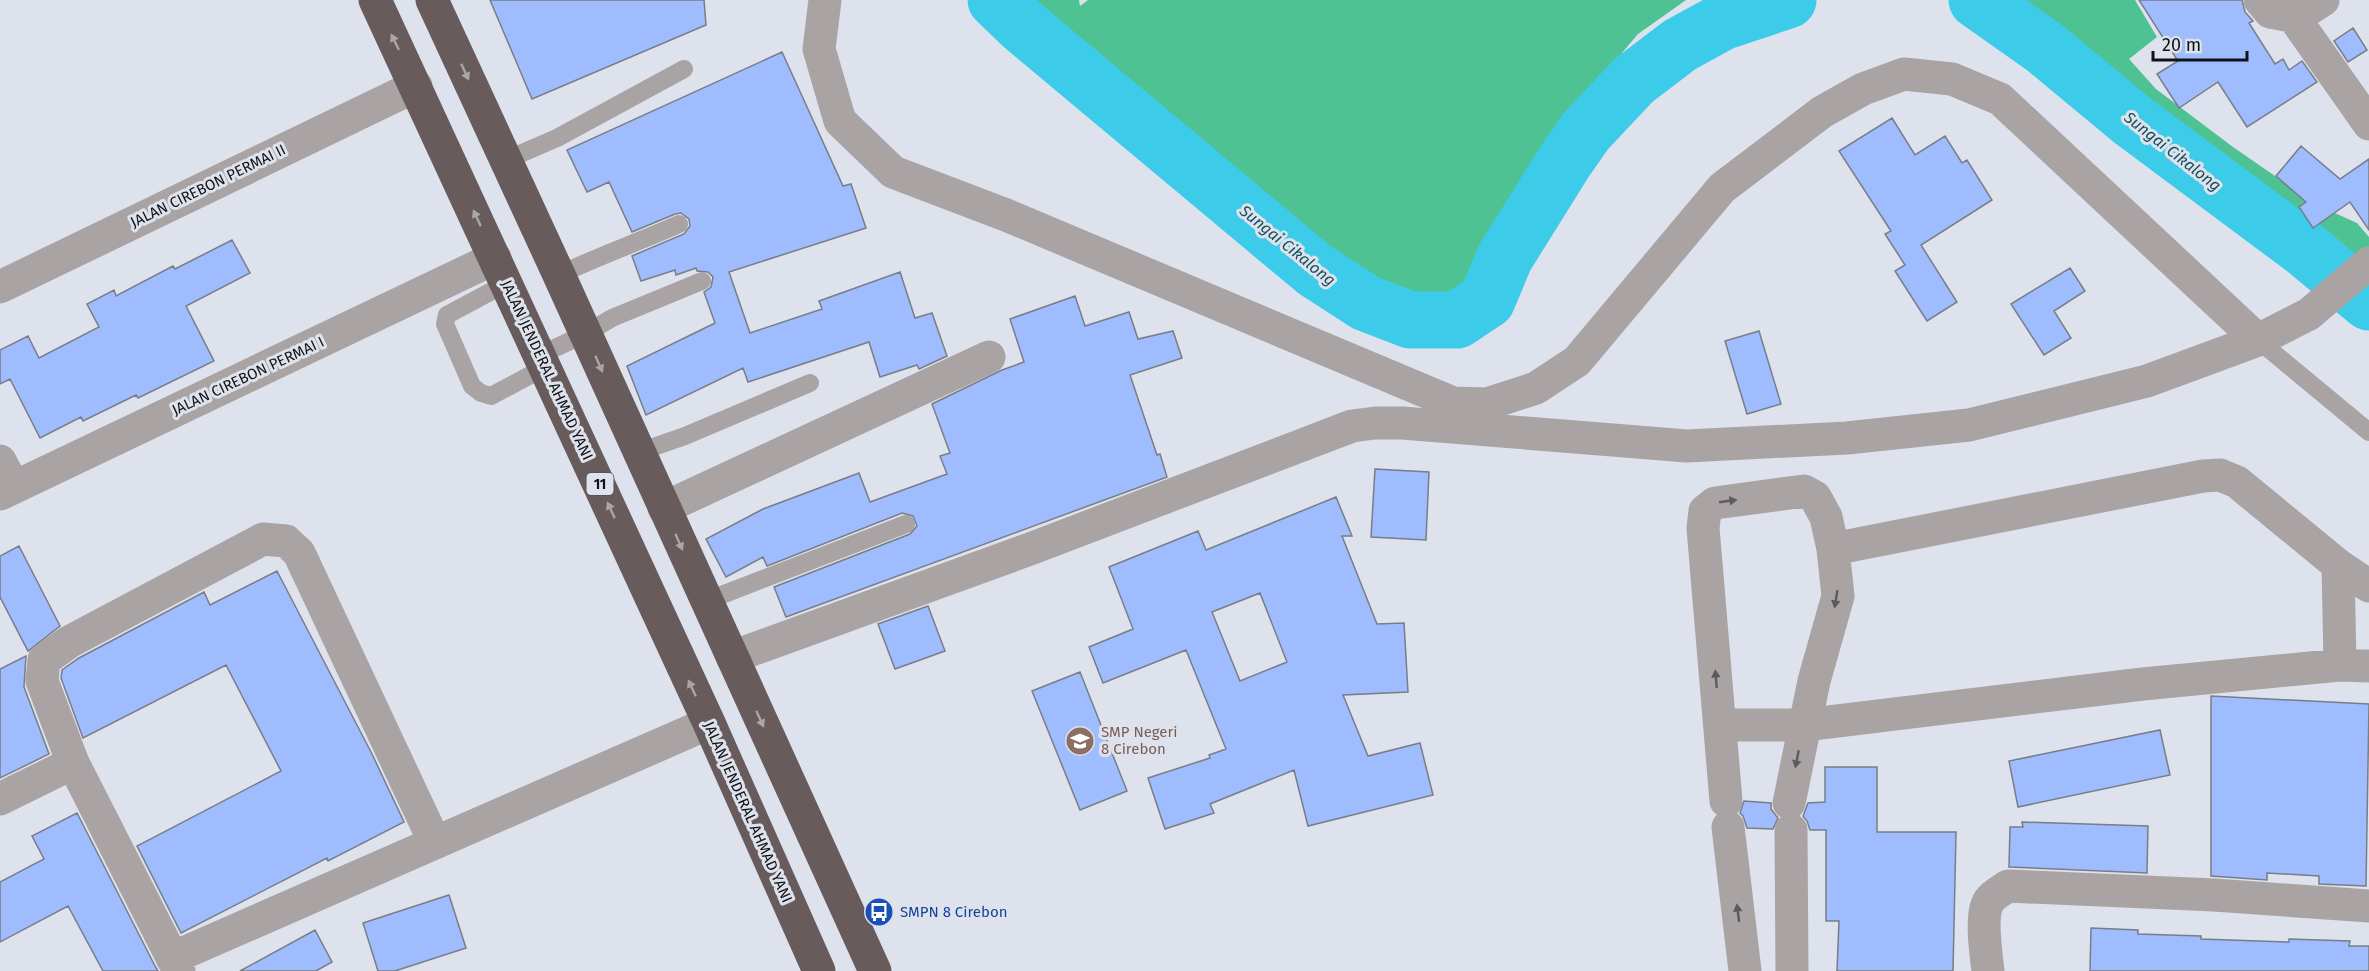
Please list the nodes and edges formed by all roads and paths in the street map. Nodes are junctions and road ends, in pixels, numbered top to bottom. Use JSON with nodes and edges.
{"nodes":[{"id":1,"x":375,"y":0,"type":"edge"},
{"id":2,"x":432,"y":0,"type":"edge"},
{"id":3,"x":825,"y":0,"type":"edge"},
{"id":4,"x":2260,"y":0,"type":"edge"},
{"id":5,"x":2323,"y":0,"type":"edge"},
{"id":6,"x":2293,"y":16,"type":"junction"},
{"id":7,"x":684,"y":69,"type":"dead end"},
{"id":8,"x":416,"y":86,"type":"junction"},
{"id":9,"x":2369,"y":124,"type":"edge"},
{"id":10,"x":506,"y":160,"type":"junction"},
{"id":11,"x":679,"y":224,"type":"dead end"},
{"id":12,"x":2369,"y":263,"type":"edge"},
{"id":13,"x":501,"y":270,"type":"junction"},
{"id":14,"x":559,"y":275,"type":"junction"},
{"id":15,"x":702,"y":281,"type":"dead end"},
{"id":16,"x":0,"y":287,"type":"edge"},
{"id":17,"x":585,"y":334,"type":"junction"},
{"id":18,"x":2258,"y":340,"type":"junction"},
{"id":19,"x":540,"y":355,"type":"junction"},
{"id":20,"x":989,"y":357,"type":"dead end"},
{"id":21,"x":810,"y":383,"type":"dead end"},
{"id":22,"x":2369,"y":432,"type":"edge"},
{"id":23,"x":639,"y":452,"type":"junction"},
{"id":24,"x":5,"y":481,"type":"edge"},
{"id":25,"x":664,"y":508,"type":"junction"},
{"id":26,"x":906,"y":524,"type":"dead end"},
{"id":27,"x":1833,"y":549,"type":"junction"},
{"id":28,"x":2338,"y":565,"type":"junction"},
{"id":29,"x":2369,"y":586,"type":"edge"},
{"id":30,"x":706,"y":601,"type":"junction"},
{"id":31,"x":732,"y":657,"type":"junction"},
{"id":32,"x":2354,"y":665,"type":"edge"},
{"id":33,"x":709,"y":723,"type":"junction"},
{"id":34,"x":1720,"y":724,"type":"junction"},
{"id":35,"x":1804,"y":725,"type":"junction"},
{"id":36,"x":74,"y":763,"type":"junction"},
{"id":37,"x":0,"y":799,"type":"edge"},
{"id":38,"x":435,"y":843,"type":"junction"},
{"id":39,"x":2369,"y":906,"type":"edge"},
{"id":40,"x":175,"y":964,"type":"edge"},
{"id":41,"x":819,"y":971,"type":"edge"},
{"id":42,"x":875,"y":971,"type":"edge"},
{"id":43,"x":1745,"y":971,"type":"edge"},
{"id":44,"x":1792,"y":971,"type":"edge"},
{"id":45,"x":1988,"y":971,"type":"edge"}],
"edges":[{"from":8,"to":1,"type":"highway","name":"JALAN JENDERAL AHMAD YANI","number":"11","one_way":true},
{"from":2,"to":10,"type":"highway","one_way":true},
{"from":3,"to":18,"type":"street"},
{"from":4,"to":6,"type":"street"},
{"from":5,"to":6,"type":"street"},
{"from":6,"to":9,"type":"street"},
{"from":7,"to":10,"type":"lane"},
{"from":13,"to":8,"type":"highway","name":"JALAN JENDERAL AHMAD YANI","number":"11","one_way":true},
{"from":8,"to":16,"type":"street","name":"JALAN CIREBON PERMAI II"},
{"from":10,"to":14,"type":"highway"},
{"from":11,"to":14,"type":"lane"},
{"from":12,"to":18,"type":"street"},
{"from":13,"to":19,"type":"highway","name":"JALAN JENDERAL AHMAD YANI","number":"11"},
{"from":13,"to":19,"type":"lane"},
{"from":13,"to":24,"type":"street","name":"JALAN CIREBON PERMAI I"},
{"from":14,"to":17,"type":"highway"},
{"from":15,"to":17,"type":"lane"},
{"from":17,"to":19,"type":"lane"},
{"from":17,"to":23,"type":"highway","one_way":true},
{"from":18,"to":22,"type":"lane"},
{"from":18,"to":31,"type":"street"},
{"from":33,"to":19,"type":"highway","name":"JALAN JENDERAL AHMAD YANI","number":"11","one_way":true},
{"from":20,"to":25,"type":"street"},
{"from":21,"to":23,"type":"lane"},
{"from":23,"to":25,"type":"highway"},
{"from":25,"to":30,"type":"highway","one_way":true},
{"from":26,"to":30,"type":"lane"},
{"from":27,"to":28,"type":"street"},
{"from":34,"to":27,"type":"street","one_way":true},
{"from":27,"to":35,"type":"street","one_way":true},
{"from":28,"to":29,"type":"street"},
{"from":28,"to":32,"type":"street"},
{"from":30,"to":31,"type":"highway"},
{"from":31,"to":42,"type":"highway","one_way":true},
{"from":32,"to":35,"type":"street"},
{"from":33,"to":38,"type":"street"},
{"from":33,"to":41,"type":"highway","name":"JALAN JENDERAL AHMAD YANI","number":"11"},
{"from":34,"to":35,"type":"street"},
{"from":43,"to":34,"type":"street","one_way":true},
{"from":35,"to":44,"type":"street","one_way":true},
{"from":36,"to":37,"type":"street"},
{"from":36,"to":38,"type":"street"},
{"from":36,"to":40,"type":"street"},
{"from":38,"to":40,"type":"street"},
{"from":39,"to":45,"type":"street"}]}
